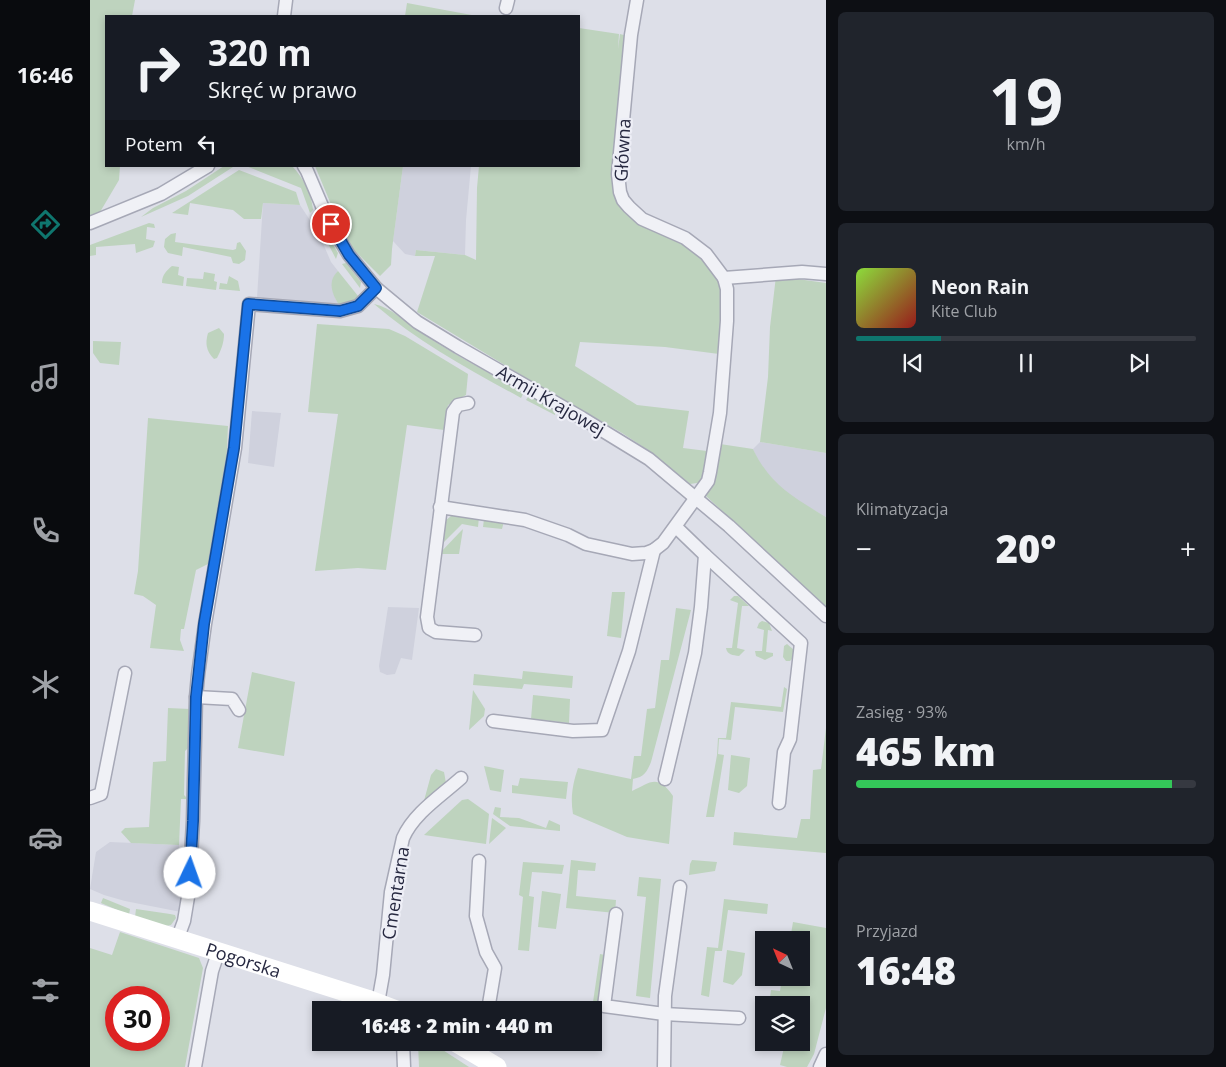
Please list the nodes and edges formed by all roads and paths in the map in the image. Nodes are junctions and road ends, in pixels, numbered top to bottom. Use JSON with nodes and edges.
{"nodes":[{"id":1,"x":286,"y":0,"type":"edge"},
{"id":2,"x":637,"y":0,"type":"edge"},
{"id":3,"x":284,"y":15,"type":"edge"},
{"id":4,"x":206,"y":167,"type":"edge"},
{"id":5,"x":305,"y":167,"type":"edge"},
{"id":6,"x":90,"y":223,"type":"edge"},
{"id":7,"x":826,"y":274,"type":"edge"},
{"id":8,"x":724,"y":278,"type":"junction"},
{"id":9,"x":376,"y":288,"type":"junction"},
{"id":10,"x":468,"y":403,"type":"dead end"},
{"id":11,"x":696,"y":498,"type":"junction"},
{"id":12,"x":440,"y":507,"type":"junction"},
{"id":13,"x":676,"y":527,"type":"junction"},
{"id":14,"x":654,"y":550,"type":"junction"},
{"id":15,"x":705,"y":555,"type":"junction"},
{"id":16,"x":826,"y":616,"type":"edge"},
{"id":17,"x":475,"y":635,"type":"dead end"},
{"id":18,"x":125,"y":672,"type":"dead end"},
{"id":19,"x":196,"y":697,"type":"junction"},
{"id":20,"x":239,"y":710,"type":"dead end"},
{"id":21,"x":493,"y":721,"type":"dead end"},
{"id":22,"x":461,"y":778,"type":"dead end"},
{"id":23,"x":666,"y":779,"type":"dead end"},
{"id":24,"x":90,"y":798,"type":"edge"},
{"id":25,"x":779,"y":803,"type":"dead end"},
{"id":26,"x":479,"y":861,"type":"dead end"},
{"id":27,"x":680,"y":886,"type":"dead end"},
{"id":28,"x":90,"y":911,"type":"edge"},
{"id":29,"x":616,"y":914,"type":"dead end"},
{"id":30,"x":177,"y":940,"type":"junction"},
{"id":31,"x":218,"y":953,"type":"junction"},
{"id":32,"x":372,"y":1001,"type":"edge"},
{"id":33,"x":378,"y":1001,"type":"edge"},
{"id":34,"x":490,"y":1001,"type":"edge"},
{"id":35,"x":664,"y":1014,"type":"junction"},
{"id":36,"x":739,"y":1018,"type":"dead end"},
{"id":37,"x":403,"y":1051,"type":"edge"},
{"id":38,"x":478,"y":1051,"type":"edge"},
{"id":39,"x":826,"y":1054,"type":"edge"},
{"id":40,"x":195,"y":1067,"type":"edge"},
{"id":41,"x":404,"y":1067,"type":"edge"},
{"id":42,"x":497,"y":1067,"type":"edge"},
{"id":43,"x":664,"y":1067,"type":"edge"},
{"id":44,"x":820,"y":1067,"type":"edge"}],
"edges":[{"from":1,"to":3,"type":"street"},
{"from":2,"to":8,"type":"street","name":"Główna"},
{"from":4,"to":6,"type":"street"},
{"from":5,"to":9,"type":"street","name":"Armii Krajowej"},
{"from":7,"to":8,"type":"street"},
{"from":8,"to":11,"type":"street"},
{"from":9,"to":11,"type":"street","name":"Armii Krajowej"},
{"from":9,"to":19,"type":"street"},
{"from":10,"to":12,"type":"street"},
{"from":11,"to":13,"type":"street"},
{"from":11,"to":16,"type":"street","name":"Armii Krajowej"},
{"from":12,"to":14,"type":"street"},
{"from":12,"to":17,"type":"street"},
{"from":13,"to":14,"type":"street"},
{"from":13,"to":15,"type":"street"},
{"from":14,"to":21,"type":"street"},
{"from":15,"to":23,"type":"street"},
{"from":15,"to":25,"type":"street"},
{"from":18,"to":24,"type":"street"},
{"from":19,"to":20,"type":"street"},
{"from":19,"to":30,"type":"street"},
{"from":22,"to":33,"type":"street","name":"Cmentarna"},
{"from":26,"to":34,"type":"street"},
{"from":27,"to":35,"type":"street"},
{"from":28,"to":30,"type":"street","name":"Pogorska"},
{"from":29,"to":35,"type":"street"},
{"from":30,"to":31,"type":"street","name":"Pogorska"},
{"from":31,"to":32,"type":"street","name":"Pogorska"},
{"from":31,"to":40,"type":"street"},
{"from":35,"to":36,"type":"street"},
{"from":35,"to":43,"type":"street"},
{"from":37,"to":41,"type":"street"},
{"from":38,"to":42,"type":"street"},
{"from":39,"to":44,"type":"street"}]}
